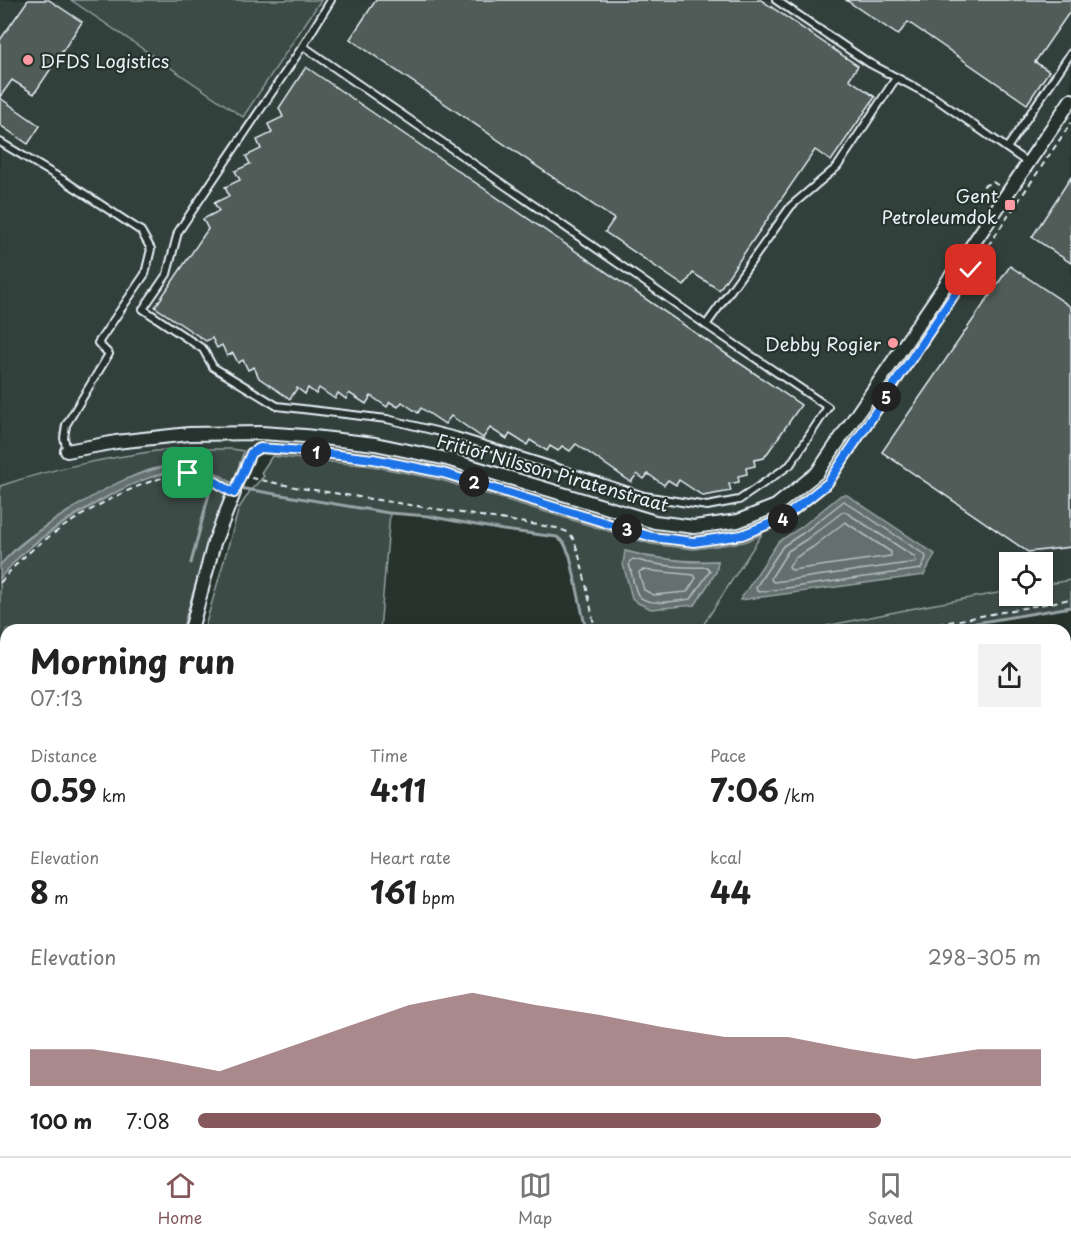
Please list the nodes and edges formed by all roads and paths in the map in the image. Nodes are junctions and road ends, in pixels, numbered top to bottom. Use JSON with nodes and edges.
{"nodes":[{"id":1,"x":331,"y":0,"type":"edge"},
{"id":2,"x":776,"y":0,"type":"edge"},
{"id":3,"x":303,"y":46,"type":"junction"},
{"id":4,"x":1071,"y":53,"type":"edge"},
{"id":5,"x":896,"y":78,"type":"junction"},
{"id":6,"x":1071,"y":100,"type":"edge"},
{"id":7,"x":1071,"y":123,"type":"edge"},
{"id":8,"x":0,"y":142,"type":"edge"},
{"id":9,"x":1006,"y":148,"type":"junction"},
{"id":10,"x":1028,"y":163,"type":"junction"},
{"id":11,"x":706,"y":326,"type":"junction"},
{"id":12,"x":67,"y":451,"type":"joint"},
{"id":13,"x":241,"y":476,"type":"junction"},
{"id":14,"x":234,"y":493,"type":"junction"},
{"id":15,"x":0,"y":583,"type":"edge"},
{"id":16,"x":1071,"y":599,"type":"edge"},
{"id":17,"x":193,"y":624,"type":"edge"},
{"id":18,"x":594,"y":624,"type":"edge"},
{"id":19,"x":939,"y":624,"type":"edge"}],
"edges":[{"from":1,"to":3,"type":"lane"},
{"from":2,"to":5,"type":"lane"},
{"from":3,"to":11,"type":"lane"},
{"from":3,"to":11,"type":"lane"},
{"from":4,"to":9,"type":"lane"},
{"from":5,"to":9,"type":"lane"},
{"from":5,"to":11,"type":"lane"},
{"from":6,"to":10,"type":"street","name":"Fritiof Nilsson Piratenstraat"},
{"from":7,"to":13,"type":"path"},
{"from":8,"to":12,"type":"lane"},
{"from":9,"to":10,"type":"lane"},
{"from":10,"to":12,"type":"street","name":"Fritiof Nilsson Piratenstraat"},
{"from":13,"to":14,"type":"path"},
{"from":13,"to":18,"type":"path"},
{"from":14,"to":15,"type":"path"},
{"from":14,"to":17,"type":"street"},
{"from":16,"to":19,"type":"path"}]}
